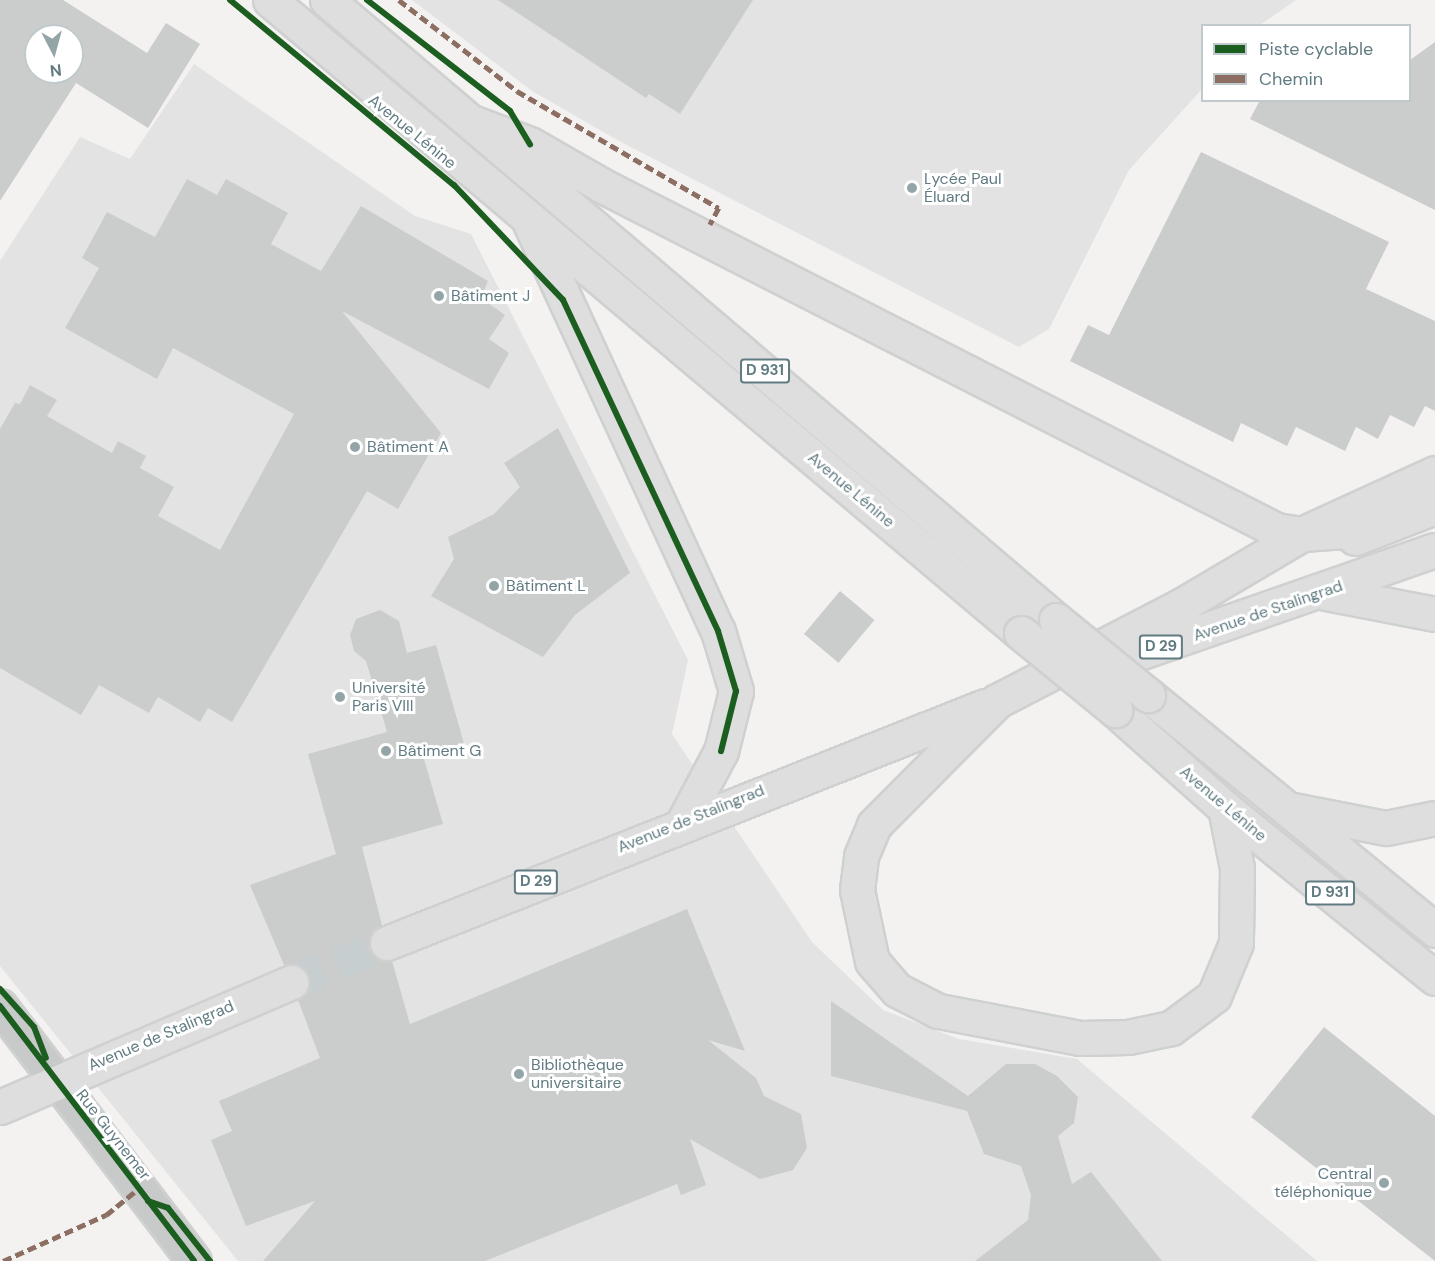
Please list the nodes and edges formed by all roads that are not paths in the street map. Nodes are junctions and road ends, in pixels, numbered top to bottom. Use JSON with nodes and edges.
{"nodes":[{"id":1,"x":270,"y":0,"type":"edge"},
{"id":2,"x":327,"y":0,"type":"edge"},
{"id":3,"x":474,"y":123,"type":"junction"},
{"id":4,"x":528,"y":218,"type":"junction"},
{"id":5,"x":1435,"y":473,"type":"edge"},
{"id":6,"x":1395,"y":488,"type":"junction"},
{"id":7,"x":1435,"y":507,"type":"edge"},
{"id":8,"x":1245,"y":514,"type":"junction"},
{"id":9,"x":1377,"y":529,"type":"junction"},
{"id":10,"x":1302,"y":534,"type":"junction"},
{"id":11,"x":1435,"y":550,"type":"edge"},
{"id":12,"x":1324,"y":593,"type":"junction"},
{"id":13,"x":1182,"y":605,"type":"junction"},
{"id":14,"x":1435,"y":614,"type":"edge"},
{"id":15,"x":998,"y":701,"type":"junction"},
{"id":16,"x":1282,"y":807,"type":"junction"},
{"id":17,"x":1224,"y":808,"type":"junction"},
{"id":18,"x":1435,"y":818,"type":"edge"},
{"id":19,"x":684,"y":821,"type":"junction"},
{"id":20,"x":1435,"y":930,"type":"edge"},
{"id":21,"x":387,"y":943,"type":"tunnel mouth"},
{"id":22,"x":1435,"y":978,"type":"edge"},
{"id":23,"x":291,"y":982,"type":"tunnel mouth"},
{"id":24,"x":0,"y":1005,"type":"edge"},
{"id":25,"x":56,"y":1083,"type":"junction"},
{"id":26,"x":0,"y":1107,"type":"edge"},
{"id":27,"x":194,"y":1261,"type":"edge"}],
"edges":[{"from":1,"to":4,"type":"main road","name":"Avenue Lénine","number":"D 931"},
{"from":2,"to":3,"type":"main road","name":"Avenue Lénine","number":"D 931"},
{"from":3,"to":8,"type":"main road"},
{"from":3,"to":16,"type":"main road","name":"Avenue Lénine","number":"D 931","bridge":true},
{"from":4,"to":17,"type":"main road","name":"Avenue Lénine","number":"D 931","bridge":true},
{"from":4,"to":19,"type":"main road"},
{"from":5,"to":6,"type":"main road","name":"Avenue de Stalingrad","number":"D 29"},
{"from":6,"to":8,"type":"main road"},
{"from":6,"to":10,"type":"main road","name":"Avenue de Stalingrad","number":"D 29"},
{"from":7,"to":9,"type":"main road","name":"Avenue de Stalingrad","number":"D 29"},
{"from":8,"to":10,"type":"main road"},
{"from":9,"to":10,"type":"main road"},
{"from":9,"to":13,"type":"main road","name":"Avenue de Stalingrad","number":"D 29"},
{"from":10,"to":13,"type":"main road","name":"Avenue de Stalingrad","number":"D 29"},
{"from":11,"to":12,"type":"main road","name":"Avenue de Stalingrad","number":"D 29"},
{"from":12,"to":14,"type":"main road"},
{"from":12,"to":15,"type":"main road","name":"Avenue de Stalingrad","number":"D 29"},
{"from":13,"to":15,"type":"main road","name":"Avenue de Stalingrad","number":"D 29"},
{"from":15,"to":17,"type":"main road"},
{"from":15,"to":19,"type":"main road","name":"Avenue de Stalingrad","number":"D 29"},
{"from":16,"to":18,"type":"main road"},
{"from":16,"to":20,"type":"main road","name":"Avenue Lénine","number":"D 931"},
{"from":17,"to":22,"type":"main road","name":"Avenue Lénine","number":"D 931"},
{"from":19,"to":21,"type":"main road","name":"Avenue de Stalingrad","number":"D 29"},
{"from":23,"to":25,"type":"main road","name":"Avenue de Stalingrad"},
{"from":24,"to":25,"type":"street","name":"Rue Guynemer"},
{"from":25,"to":26,"type":"main road","name":"Avenue de Stalingrad"},
{"from":25,"to":27,"type":"street","name":"Rue Guynemer"}]}
